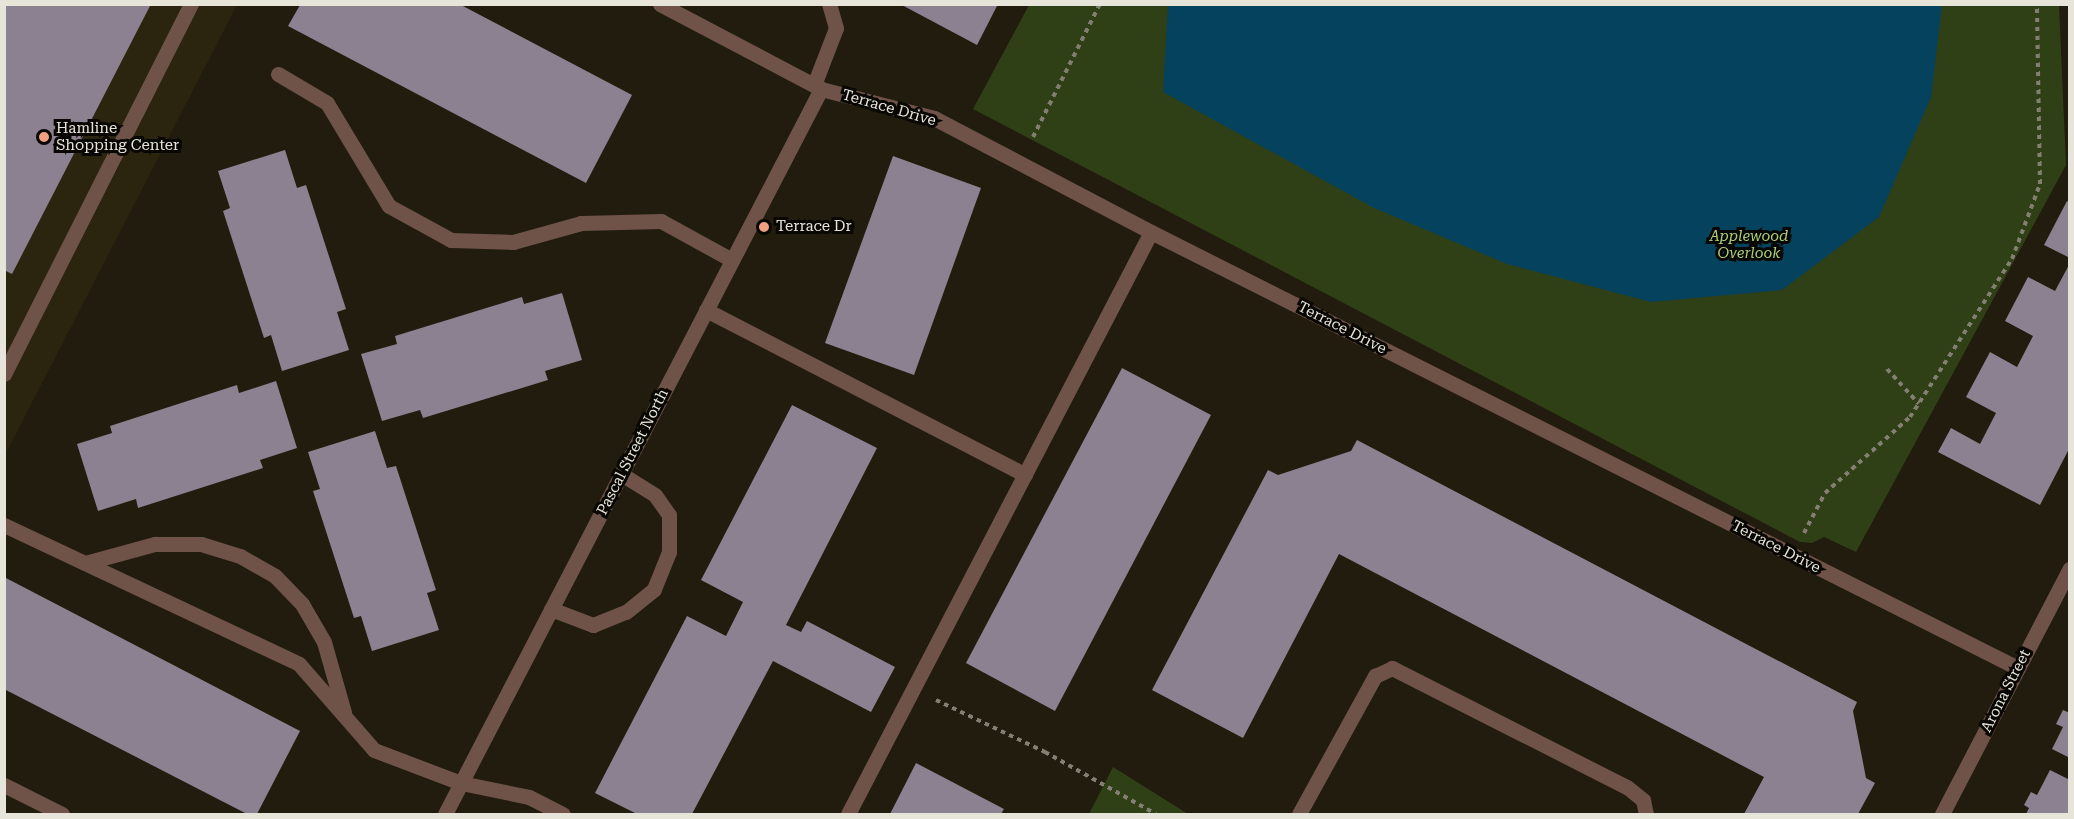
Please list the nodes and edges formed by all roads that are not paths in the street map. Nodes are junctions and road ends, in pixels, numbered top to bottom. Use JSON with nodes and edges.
{"nodes":[{"id":1,"x":191,"y":4,"type":"edge"},
{"id":2,"x":660,"y":4,"type":"edge"},
{"id":3,"x":830,"y":4,"type":"edge"},
{"id":4,"x":278,"y":74,"type":"dead end"},
{"id":5,"x":817,"y":87,"type":"junction"},
{"id":6,"x":1151,"y":232,"type":"junction"},
{"id":7,"x":732,"y":260,"type":"junction"},
{"id":8,"x":706,"y":310,"type":"junction"},
{"id":9,"x":4,"y":374,"type":"edge"},
{"id":10,"x":621,"y":474,"type":"junction"},
{"id":11,"x":1025,"y":475,"type":"junction"},
{"id":12,"x":4,"y":525,"type":"edge"},
{"id":13,"x":85,"y":562,"type":"junction"},
{"id":14,"x":2069,"y":570,"type":"edge"},
{"id":15,"x":552,"y":609,"type":"junction"},
{"id":16,"x":2018,"y":668,"type":"junction"},
{"id":17,"x":345,"y":715,"type":"junction"},
{"id":18,"x":461,"y":783,"type":"junction"},
{"id":19,"x":4,"y":785,"type":"edge"},
{"id":20,"x":43,"y":810,"type":"edge"},
{"id":21,"x":63,"y":814,"type":"edge"},
{"id":22,"x":445,"y":814,"type":"edge"},
{"id":23,"x":563,"y":814,"type":"edge"},
{"id":24,"x":848,"y":814,"type":"edge"},
{"id":25,"x":1299,"y":814,"type":"edge"},
{"id":26,"x":1646,"y":814,"type":"edge"},
{"id":27,"x":1942,"y":814,"type":"edge"}],
"edges":[{"from":1,"to":9,"type":"street"},
{"from":2,"to":5,"type":"street","name":"Terrace Drive"},
{"from":3,"to":5,"type":"street","name":"Pascal Street North"},
{"from":4,"to":7,"type":"street"},
{"from":5,"to":6,"type":"street","name":"Terrace Drive"},
{"from":5,"to":7,"type":"street","name":"Pascal Street North"},
{"from":6,"to":11,"type":"street"},
{"from":6,"to":16,"type":"street","name":"Terrace Drive"},
{"from":7,"to":8,"type":"street","name":"Pascal Street North"},
{"from":8,"to":10,"type":"street","name":"Pascal Street North"},
{"from":8,"to":11,"type":"street"},
{"from":10,"to":15,"type":"street","name":"Pascal Street North"},
{"from":10,"to":15,"type":"street"},
{"from":11,"to":24,"type":"street"},
{"from":12,"to":13,"type":"street"},
{"from":13,"to":17,"type":"street"},
{"from":13,"to":17,"type":"street"},
{"from":14,"to":16,"type":"street","name":"Arona Street"},
{"from":15,"to":18,"type":"street","name":"Pascal Street North"},
{"from":16,"to":27,"type":"street","name":"Arona Street"},
{"from":17,"to":18,"type":"street"},
{"from":18,"to":22,"type":"street","name":"Pascal Street North"},
{"from":18,"to":23,"type":"street"},
{"from":19,"to":20,"type":"street"},
{"from":20,"to":21,"type":"street"},
{"from":25,"to":26,"type":"street"}]}
